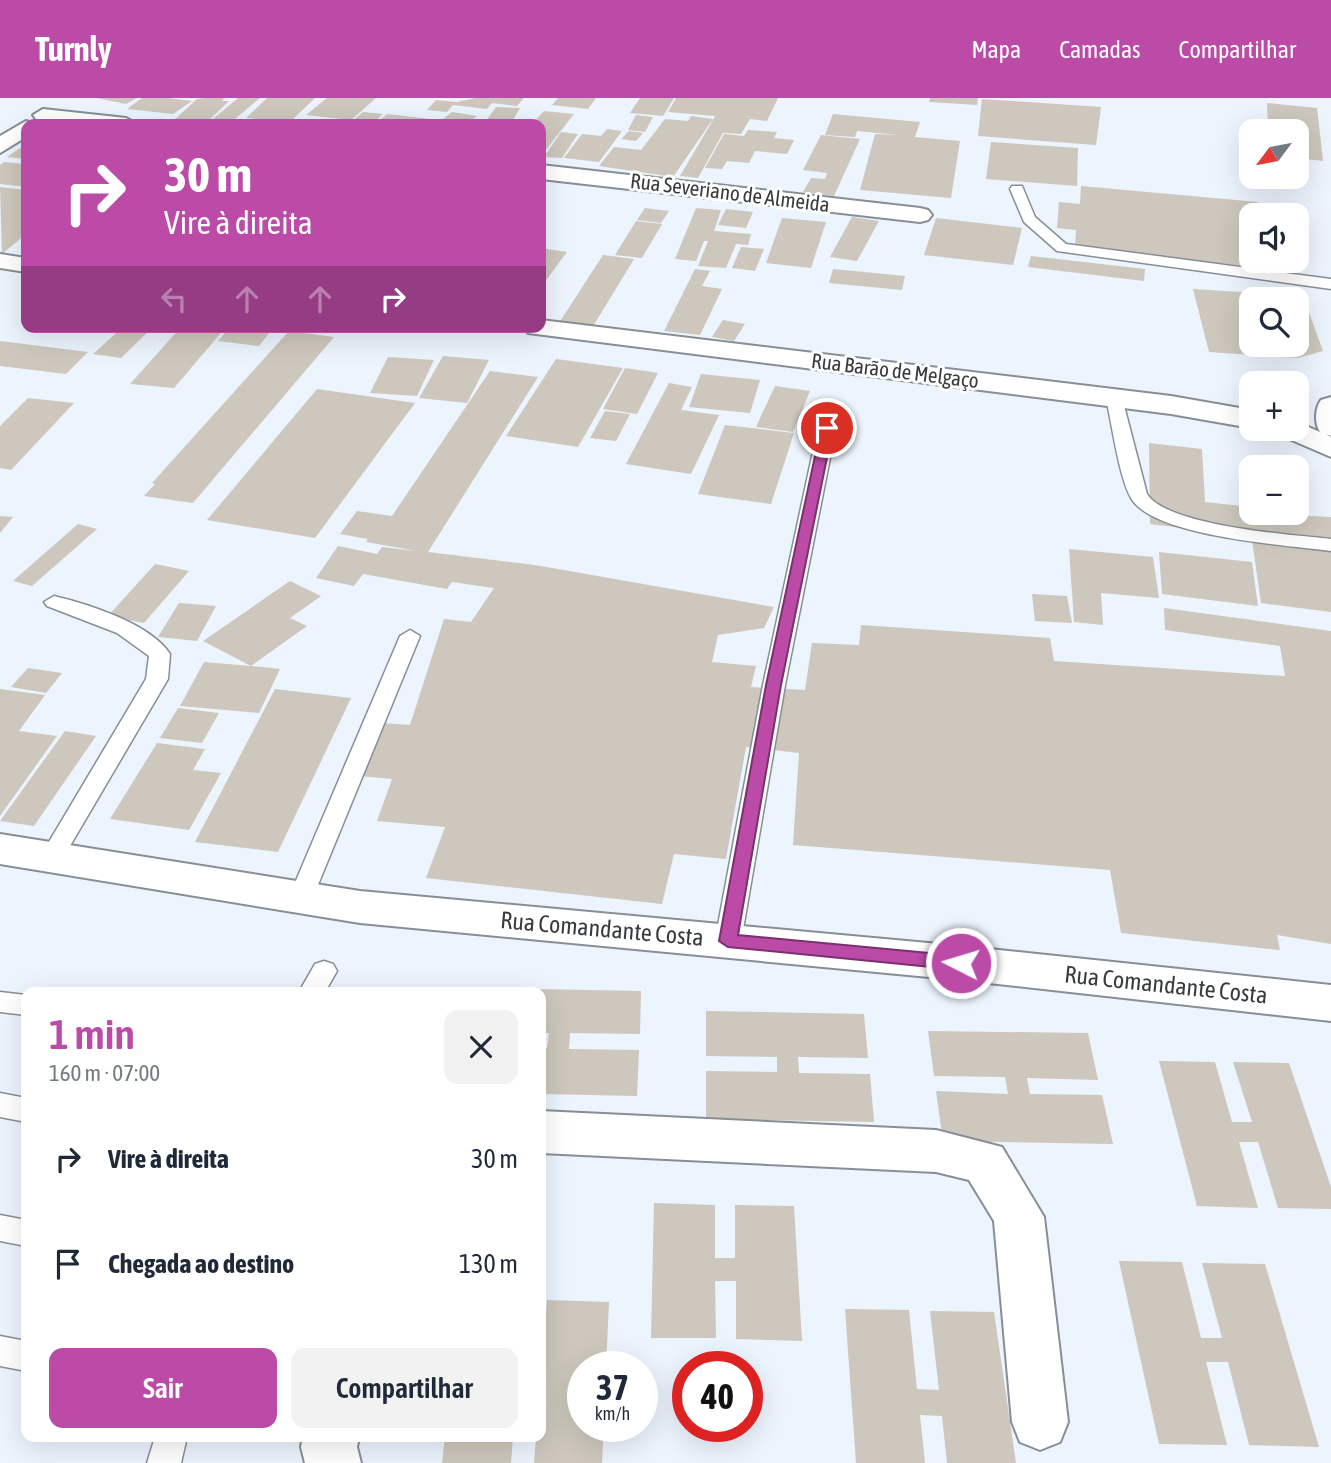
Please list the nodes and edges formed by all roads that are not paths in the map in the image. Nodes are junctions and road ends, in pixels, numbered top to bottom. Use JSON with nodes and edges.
{"nodes":[{"id":1,"x":65,"y":98,"type":"edge"},
{"id":2,"x":37,"y":119,"type":"edge"},
{"id":3,"x":21,"y":131,"type":"edge"},
{"id":4,"x":0,"y":146,"type":"edge"},
{"id":5,"x":546,"y":173,"type":"edge"},
{"id":6,"x":1017,"y":189,"type":"dead end"},
{"id":7,"x":920,"y":215,"type":"dead end"},
{"id":8,"x":0,"y":261,"type":"edge"},
{"id":9,"x":21,"y":264,"type":"edge"},
{"id":10,"x":1331,"y":284,"type":"edge"},
{"id":11,"x":546,"y":328,"type":"edge"},
{"id":12,"x":1114,"y":398,"type":"junction"},
{"id":13,"x":1331,"y":406,"type":"edge"},
{"id":14,"x":1239,"y":417,"type":"edge"},
{"id":15,"x":1331,"y":427,"type":"edge"},
{"id":16,"x":827,"y":428,"type":"dead end"},
{"id":17,"x":1309,"y":438,"type":"edge"},
{"id":18,"x":1331,"y":448,"type":"edge"},
{"id":19,"x":1331,"y":545,"type":"edge"},
{"id":20,"x":54,"y":602,"type":"dead end"},
{"id":21,"x":410,"y":636,"type":"dead end"},
{"id":22,"x":0,"y":849,"type":"edge"},
{"id":23,"x":52,"y":857,"type":"junction"},
{"id":24,"x":301,"y":897,"type":"junction"},
{"id":25,"x":728,"y":941,"type":"junction"},
{"id":26,"x":0,"y":1002,"type":"edge"},
{"id":27,"x":1331,"y":1003,"type":"edge"},
{"id":28,"x":21,"y":1004,"type":"edge"},
{"id":29,"x":0,"y":1105,"type":"edge"},
{"id":30,"x":21,"y":1109,"type":"edge"},
{"id":31,"x":546,"y":1132,"type":"edge"},
{"id":32,"x":0,"y":1228,"type":"edge"},
{"id":33,"x":21,"y":1232,"type":"edge"},
{"id":34,"x":0,"y":1351,"type":"edge"},
{"id":35,"x":21,"y":1355,"type":"edge"},
{"id":36,"x":1040,"y":1422,"type":"dead end"},
{"id":37,"x":170,"y":1442,"type":"edge"},
{"id":38,"x":330,"y":1442,"type":"edge"},
{"id":39,"x":164,"y":1463,"type":"edge"},
{"id":40,"x":333,"y":1463,"type":"edge"}],
"edges":[{"from":1,"to":2,"type":"street"},
{"from":3,"to":4,"type":"street"},
{"from":5,"to":7,"type":"street","name":"Rua Severiano de Almeida"},
{"from":6,"to":10,"type":"lane"},
{"from":8,"to":9,"type":"street"},
{"from":11,"to":12,"type":"street","name":"Rua Barão de Melgaço"},
{"from":12,"to":14,"type":"street","name":"Rua Barão de Melgaço"},
{"from":12,"to":19,"type":"lane"},
{"from":13,"to":15,"type":"street"},
{"from":16,"to":25,"type":"lane"},
{"from":17,"to":18,"type":"street"},
{"from":20,"to":23,"type":"lane"},
{"from":21,"to":24,"type":"lane"},
{"from":22,"to":23,"type":"street","name":"Rua Comandante Costa"},
{"from":23,"to":24,"type":"street","name":"Rua Comandante Costa"},
{"from":24,"to":25,"type":"street","name":"Rua Comandante Costa"},
{"from":25,"to":27,"type":"street","name":"Rua Comandante Costa"},
{"from":26,"to":28,"type":"lane"},
{"from":29,"to":30,"type":"lane"},
{"from":31,"to":36,"type":"street"},
{"from":32,"to":33,"type":"lane"},
{"from":34,"to":35,"type":"lane"},
{"from":37,"to":39,"type":"lane"},
{"from":38,"to":40,"type":"street"}]}
